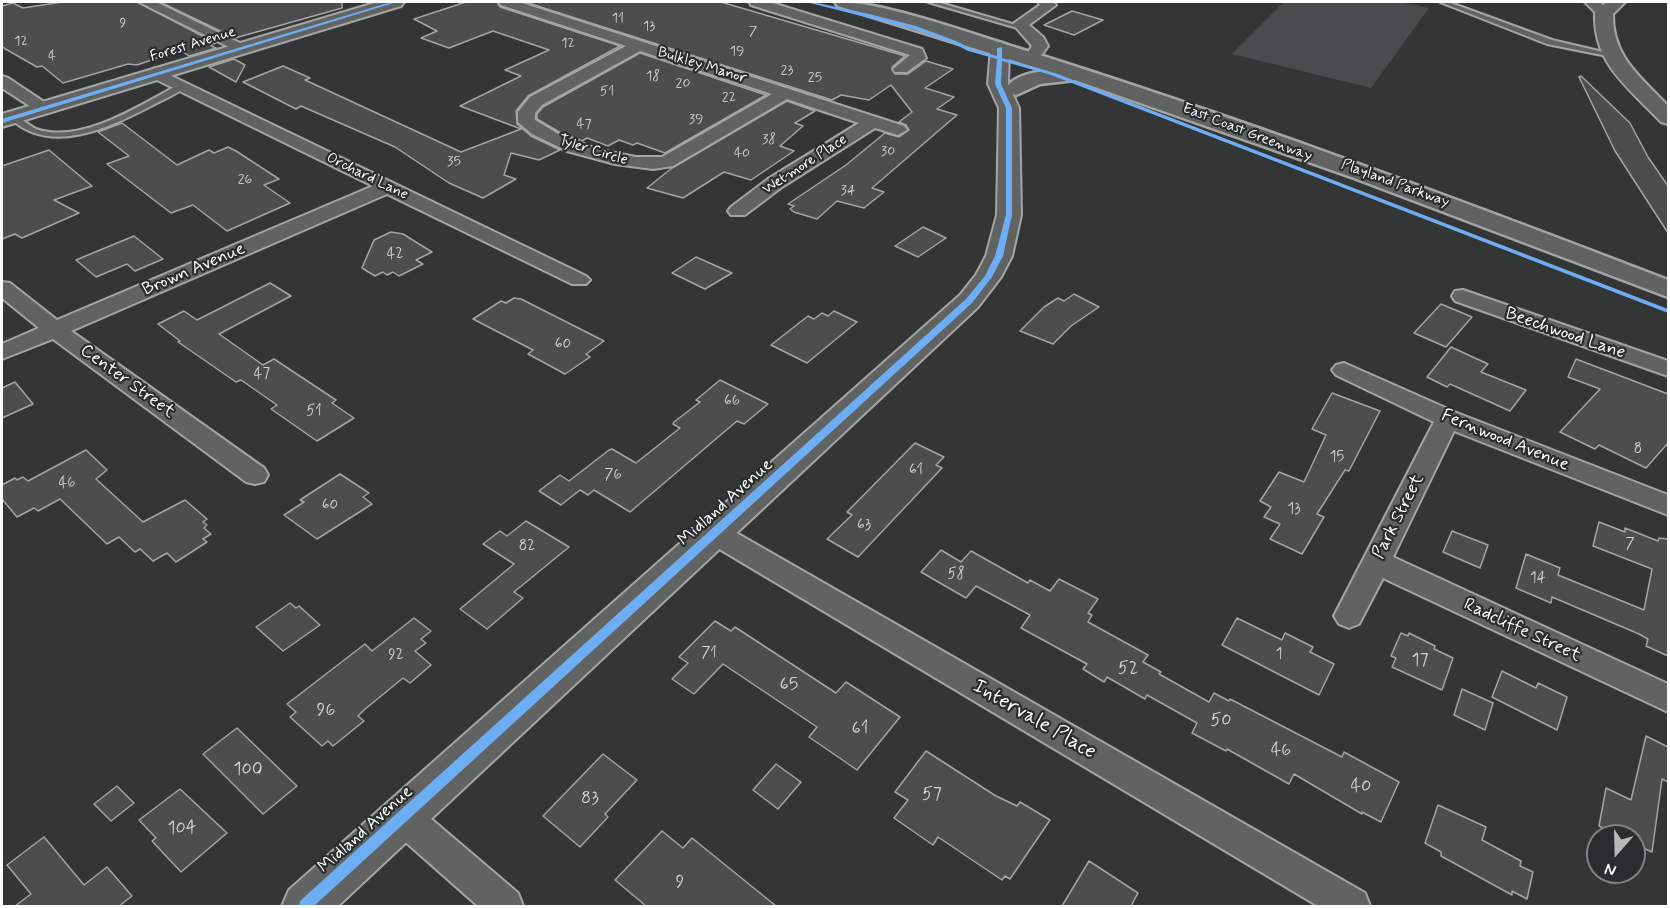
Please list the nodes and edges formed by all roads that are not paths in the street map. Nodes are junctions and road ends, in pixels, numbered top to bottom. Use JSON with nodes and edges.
{"nodes":[{"id":1,"x":146,"y":2,"type":"edge"},
{"id":2,"x":506,"y":2,"type":"edge"},
{"id":3,"x":756,"y":2,"type":"edge"},
{"id":4,"x":844,"y":2,"type":"edge"},
{"id":5,"x":931,"y":2,"type":"edge"},
{"id":6,"x":1045,"y":2,"type":"edge"},
{"id":7,"x":1443,"y":2,"type":"edge"},
{"id":8,"x":383,"y":3,"type":"edge"},
{"id":9,"x":1604,"y":5,"type":"edge"},
{"id":10,"x":897,"y":17,"type":"junction"},
{"id":11,"x":1023,"y":28,"type":"junction"},
{"id":12,"x":862,"y":34,"type":"junction"},
{"id":13,"x":638,"y":46,"type":"junction"},
{"id":14,"x":240,"y":47,"type":"junction"},
{"id":15,"x":1000,"y":48,"type":"junction"},
{"id":16,"x":1612,"y":56,"type":"junction"},
{"id":17,"x":1032,"y":58,"type":"junction"},
{"id":18,"x":902,"y":69,"type":"dead end"},
{"id":19,"x":155,"y":73,"type":"junction"},
{"id":20,"x":1087,"y":75,"type":"junction"},
{"id":21,"x":2,"y":81,"type":"edge"},
{"id":22,"x":183,"y":86,"type":"junction"},
{"id":23,"x":787,"y":92,"type":"junction"},
{"id":24,"x":1012,"y":98,"type":"junction"},
{"id":25,"x":45,"y":108,"type":"junction"},
{"id":26,"x":1668,"y":118,"type":"edge"},
{"id":27,"x":8,"y":119,"type":"edge"},
{"id":28,"x":873,"y":122,"type":"junction"},
{"id":29,"x":898,"y":129,"type":"dead end"},
{"id":30,"x":387,"y":187,"type":"junction"},
{"id":31,"x":738,"y":211,"type":"dead end"},
{"id":32,"x":579,"y":280,"type":"dead end"},
{"id":33,"x":2,"y":288,"type":"edge"},
{"id":34,"x":1668,"y":289,"type":"edge"},
{"id":35,"x":1463,"y":296,"type":"dead end"},
{"id":36,"x":54,"y":329,"type":"junction"},
{"id":37,"x":2,"y":352,"type":"edge"},
{"id":38,"x":1668,"y":369,"type":"edge"},
{"id":39,"x":1344,"y":370,"type":"dead end"},
{"id":40,"x":1448,"y":419,"type":"junction"},
{"id":41,"x":255,"y":475,"type":"dead end"},
{"id":42,"x":1668,"y":505,"type":"edge"},
{"id":43,"x":716,"y":534,"type":"junction"},
{"id":44,"x":1376,"y":562,"type":"junction"},
{"id":45,"x":1349,"y":616,"type":"dead end"},
{"id":46,"x":1668,"y":699,"type":"edge"},
{"id":47,"x":404,"y":818,"type":"junction"},
{"id":48,"x":305,"y":906,"type":"edge"},
{"id":49,"x":505,"y":906,"type":"edge"},
{"id":50,"x":1352,"y":906,"type":"edge"}],
"edges":[{"from":1,"to":14,"type":"street"},
{"from":2,"to":13,"type":"street","name":"Bulkley Manor"},
{"from":3,"to":12,"type":"street"},
{"from":4,"to":10,"type":"main road","name":"Playland Parkway"},
{"from":5,"to":11,"type":"lane"},
{"from":6,"to":11,"type":"street"},
{"from":7,"to":16,"type":"lane"},
{"from":8,"to":14,"type":"street","name":"Forest Avenue"},
{"from":9,"to":16,"type":"street"},
{"from":10,"to":12,"type":"street"},
{"from":10,"to":15,"type":"main road","name":"Playland Parkway"},
{"from":11,"to":17,"type":"street"},
{"from":12,"to":18,"type":"street"},
{"from":13,"to":23,"type":"street","name":"Bulkley Manor"},
{"from":13,"to":23,"type":"street","name":"Tyler Circle"},
{"from":14,"to":19,"type":"street","name":"Forest Avenue"},
{"from":15,"to":17,"type":"main road","name":"Playland Parkway"},
{"from":15,"to":24,"type":"street","name":"Midland Avenue"},
{"from":16,"to":26,"type":"street"},
{"from":17,"to":20,"type":"main road","name":"Playland Parkway"},
{"from":17,"to":24,"type":"street","name":"Midland Avenue"},
{"from":19,"to":22,"type":"street","name":"Orchard Lane"},
{"from":19,"to":25,"type":"street","name":"Forest Avenue"},
{"from":20,"to":24,"type":"main road"},
{"from":20,"to":34,"type":"main road","name":"Playland Parkway"},
{"from":21,"to":25,"type":"street"},
{"from":22,"to":27,"type":"lane"},
{"from":22,"to":30,"type":"street","name":"Orchard Lane"},
{"from":23,"to":28,"type":"street","name":"Bulkley Manor"},
{"from":24,"to":43,"type":"street","name":"Midland Avenue"},
{"from":25,"to":27,"type":"street","name":"Forest Avenue"},
{"from":28,"to":29,"type":"street","name":"Bulkley Manor"},
{"from":28,"to":31,"type":"street","name":"Wetmore Place"},
{"from":30,"to":32,"type":"street","name":"Orchard Lane"},
{"from":30,"to":36,"type":"street","name":"Brown Avenue"},
{"from":33,"to":36,"type":"street","name":"Center Street"},
{"from":35,"to":38,"type":"street","name":"Beechwood Lane"},
{"from":36,"to":37,"type":"street","name":"Brown Avenue"},
{"from":36,"to":41,"type":"street","name":"Center Street"},
{"from":39,"to":40,"type":"street","name":"Fernwood Avenue"},
{"from":40,"to":42,"type":"street","name":"Fernwood Avenue"},
{"from":40,"to":44,"type":"street","name":"Park Street"},
{"from":43,"to":47,"type":"street","name":"Midland Avenue"},
{"from":43,"to":50,"type":"street","name":"Intervale Place"},
{"from":44,"to":45,"type":"street","name":"Park Street"},
{"from":44,"to":46,"type":"street","name":"Radcliffe Street"},
{"from":47,"to":48,"type":"street","name":"Midland Avenue"},
{"from":47,"to":49,"type":"street"}]}
